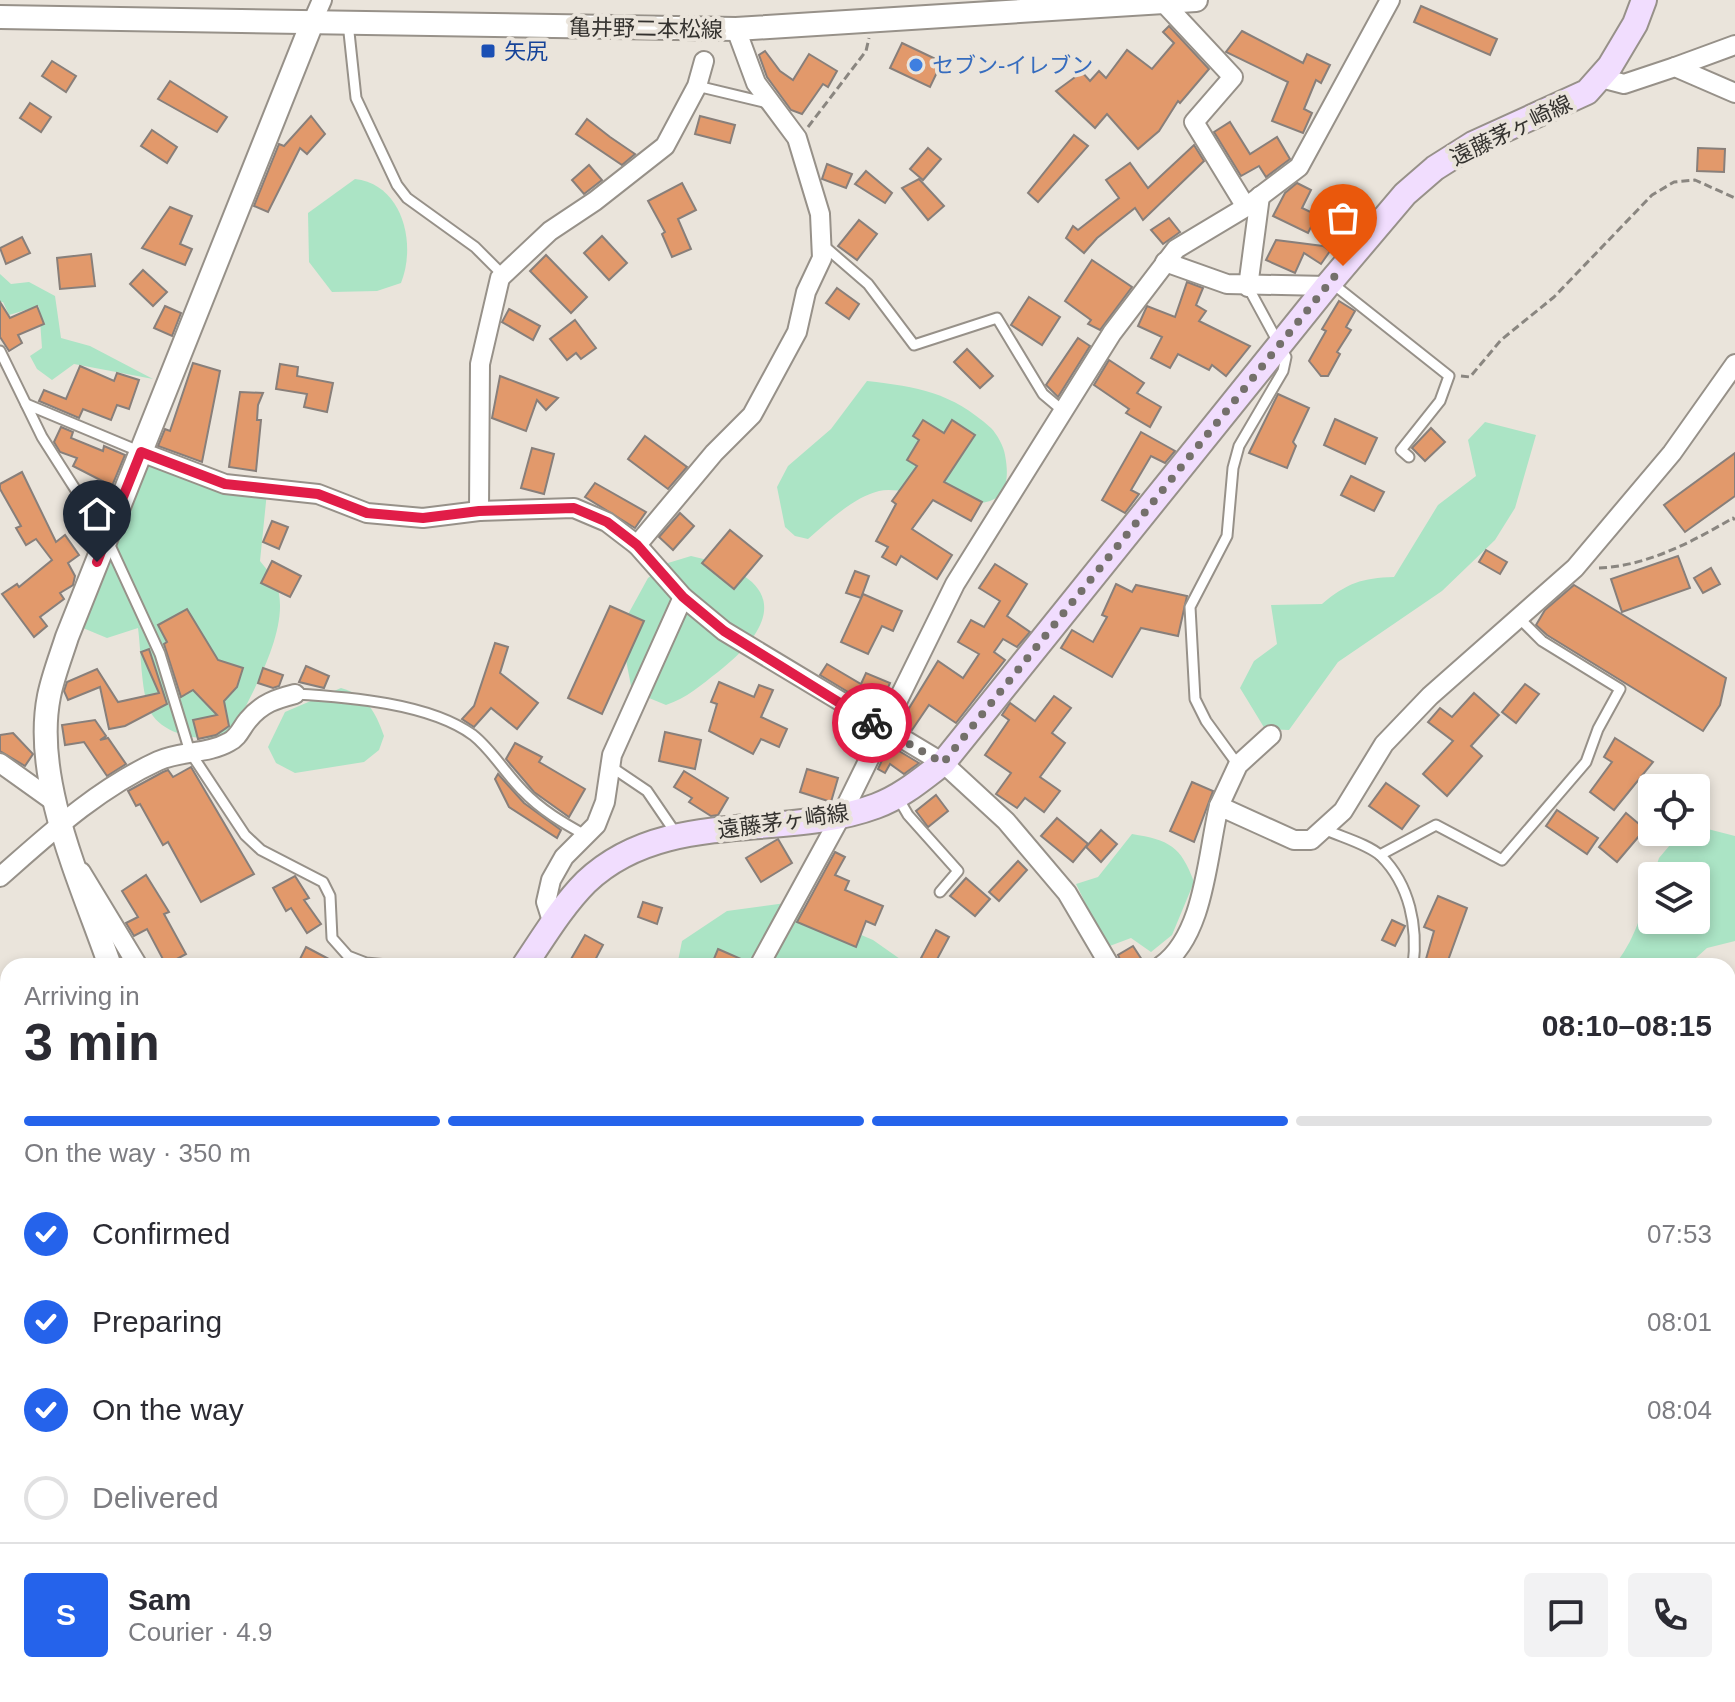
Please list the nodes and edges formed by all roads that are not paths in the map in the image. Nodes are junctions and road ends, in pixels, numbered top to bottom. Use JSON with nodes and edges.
{"nodes":[{"id":1,"x":322,"y":0,"type":"edge"},
{"id":2,"x":1196,"y":0,"type":"edge"},
{"id":3,"x":1390,"y":0,"type":"edge"},
{"id":4,"x":1644,"y":0,"type":"edge"},
{"id":5,"x":1163,"y":2,"type":"junction"},
{"id":6,"x":1059,"y":4,"type":"edge"},
{"id":7,"x":0,"y":17,"type":"edge"},
{"id":8,"x":312,"y":23,"type":"junction"},
{"id":9,"x":348,"y":23,"type":"junction"},
{"id":10,"x":736,"y":29,"type":"junction"},
{"id":11,"x":1735,"y":45,"type":"edge"},
{"id":12,"x":704,"y":61,"type":"dead end"},
{"id":13,"x":1675,"y":67,"type":"junction"},
{"id":14,"x":1601,"y":78,"type":"junction"},
{"id":15,"x":697,"y":86,"type":"junction"},
{"id":16,"x":1735,"y":93,"type":"edge"},
{"id":17,"x":768,"y":103,"type":"junction"},
{"id":18,"x":1253,"y":201,"type":"junction"},
{"id":19,"x":824,"y":246,"type":"junction"},
{"id":20,"x":1165,"y":262,"type":"junction"},
{"id":21,"x":503,"y":275,"type":"junction"},
{"id":22,"x":1328,"y":284,"type":"junction"},
{"id":23,"x":1248,"y":287,"type":"junction"},
{"id":24,"x":1279,"y":344,"type":"junction"},
{"id":25,"x":0,"y":351,"type":"edge"},
{"id":26,"x":1735,"y":364,"type":"edge"},
{"id":27,"x":0,"y":369,"type":"edge"},
{"id":28,"x":11,"y":373,"type":"junction"},
{"id":29,"x":26,"y":404,"type":"junction"},
{"id":30,"x":1062,"y":410,"type":"junction"},
{"id":31,"x":141,"y":452,"type":"junction"},
{"id":32,"x":1409,"y":457,"type":"dead end"},
{"id":33,"x":479,"y":511,"type":"junction"},
{"id":34,"x":107,"y":539,"type":"junction"},
{"id":35,"x":637,"y":545,"type":"junction"},
{"id":36,"x":683,"y":597,"type":"junction"},
{"id":37,"x":1520,"y":619,"type":"junction"},
{"id":38,"x":295,"y":694,"type":"joint"},
{"id":39,"x":883,"y":730,"type":"junction"},
{"id":40,"x":1271,"y":735,"type":"dead end"},
{"id":41,"x":190,"y":752,"type":"junction"},
{"id":42,"x":0,"y":763,"type":"edge"},
{"id":43,"x":943,"y":763,"type":"junction"},
{"id":44,"x":1238,"y":765,"type":"junction"},
{"id":45,"x":610,"y":766,"type":"junction"},
{"id":46,"x":897,"y":796,"type":"junction"},
{"id":47,"x":1219,"y":806,"type":"junction"},
{"id":48,"x":59,"y":813,"type":"junction"},
{"id":49,"x":841,"y":816,"type":"junction"},
{"id":50,"x":1324,"y":829,"type":"junction"},
{"id":51,"x":677,"y":835,"type":"junction"},
{"id":52,"x":587,"y":836,"type":"junction"},
{"id":53,"x":1380,"y":855,"type":"junction"},
{"id":54,"x":75,"y":863,"type":"junction"},
{"id":55,"x":0,"y":877,"type":"edge"},
{"id":56,"x":940,"y":892,"type":"dead end"},
{"id":57,"x":553,"y":924,"type":"junction"},
{"id":58,"x":107,"y":958,"type":"edge"},
{"id":59,"x":134,"y":958,"type":"edge"},
{"id":60,"x":353,"y":958,"type":"edge"},
{"id":61,"x":530,"y":958,"type":"edge"},
{"id":62,"x":763,"y":958,"type":"edge"},
{"id":63,"x":1105,"y":958,"type":"edge"},
{"id":64,"x":1171,"y":958,"type":"edge"},
{"id":65,"x":1414,"y":958,"type":"edge"}],
"edges":[{"from":1,"to":8,"type":"street"},
{"from":2,"to":5,"type":"street","name":"亀井野二本松線"},
{"from":3,"to":18,"type":"street"},
{"from":4,"to":14,"type":"main road","name":"遠藤茅ヶ崎線"},
{"from":5,"to":6,"type":"street","name":"亀井野二本松線"},
{"from":5,"to":18,"type":"street"},
{"from":6,"to":10,"type":"street","name":"亀井野二本松線"},
{"from":7,"to":8,"type":"street","name":"亀井野二本松線"},
{"from":8,"to":9,"type":"street","name":"亀井野二本松線"},
{"from":8,"to":31,"type":"street"},
{"from":9,"to":10,"type":"street","name":"亀井野二本松線"},
{"from":9,"to":21,"type":"lane"},
{"from":10,"to":17,"type":"street"},
{"from":11,"to":13,"type":"street"},
{"from":12,"to":15,"type":"street"},
{"from":13,"to":14,"type":"street"},
{"from":13,"to":16,"type":"street"},
{"from":14,"to":22,"type":"main road","name":"遠藤茅ヶ崎線"},
{"from":15,"to":17,"type":"lane"},
{"from":15,"to":21,"type":"street"},
{"from":17,"to":19,"type":"street"},
{"from":18,"to":20,"type":"street"},
{"from":18,"to":23,"type":"street"},
{"from":19,"to":30,"type":"lane"},
{"from":19,"to":35,"type":"street"},
{"from":20,"to":23,"type":"street"},
{"from":20,"to":30,"type":"street"},
{"from":21,"to":33,"type":"street"},
{"from":22,"to":23,"type":"street"},
{"from":22,"to":24,"type":"main road","name":"遠藤茅ヶ崎線"},
{"from":22,"to":32,"type":"lane"},
{"from":23,"to":24,"type":"lane"},
{"from":24,"to":43,"type":"main road","name":"遠藤茅ヶ崎線"},
{"from":24,"to":44,"type":"lane"},
{"from":25,"to":28,"type":"lane"},
{"from":26,"to":37,"type":"street"},
{"from":27,"to":28,"type":"lane"},
{"from":28,"to":29,"type":"lane"},
{"from":29,"to":31,"type":"lane"},
{"from":29,"to":34,"type":"lane"},
{"from":30,"to":39,"type":"street"},
{"from":31,"to":33,"type":"street"},
{"from":31,"to":34,"type":"street"},
{"from":33,"to":35,"type":"street"},
{"from":34,"to":41,"type":"lane"},
{"from":34,"to":48,"type":"street"},
{"from":35,"to":36,"type":"street"},
{"from":36,"to":39,"type":"street"},
{"from":36,"to":45,"type":"street"},
{"from":37,"to":50,"type":"street"},
{"from":37,"to":53,"type":"lane"},
{"from":38,"to":41,"type":"street"},
{"from":38,"to":52,"type":"lane"},
{"from":39,"to":43,"type":"street"},
{"from":39,"to":49,"type":"street"},
{"from":40,"to":44,"type":"street"},
{"from":41,"to":48,"type":"street"},
{"from":41,"to":60,"type":"lane"},
{"from":42,"to":48,"type":"street"},
{"from":43,"to":46,"type":"main road","name":"遠藤茅ヶ崎線"},
{"from":43,"to":63,"type":"street"},
{"from":44,"to":47,"type":"street"},
{"from":45,"to":51,"type":"lane"},
{"from":45,"to":52,"type":"street"},
{"from":46,"to":49,"type":"main road","name":"遠藤茅ヶ崎線"},
{"from":46,"to":56,"type":"lane"},
{"from":47,"to":50,"type":"street"},
{"from":47,"to":64,"type":"street"},
{"from":48,"to":54,"type":"street"},
{"from":48,"to":55,"type":"street"},
{"from":49,"to":51,"type":"main road","name":"遠藤茅ヶ崎線"},
{"from":49,"to":62,"type":"street"},
{"from":50,"to":53,"type":"lane"},
{"from":51,"to":57,"type":"main road","name":"遠藤茅ヶ崎線"},
{"from":52,"to":57,"type":"street"},
{"from":53,"to":65,"type":"lane"},
{"from":54,"to":58,"type":"street"},
{"from":54,"to":59,"type":"street"},
{"from":57,"to":61,"type":"main road","name":"遠藤茅ヶ崎線"}]}
